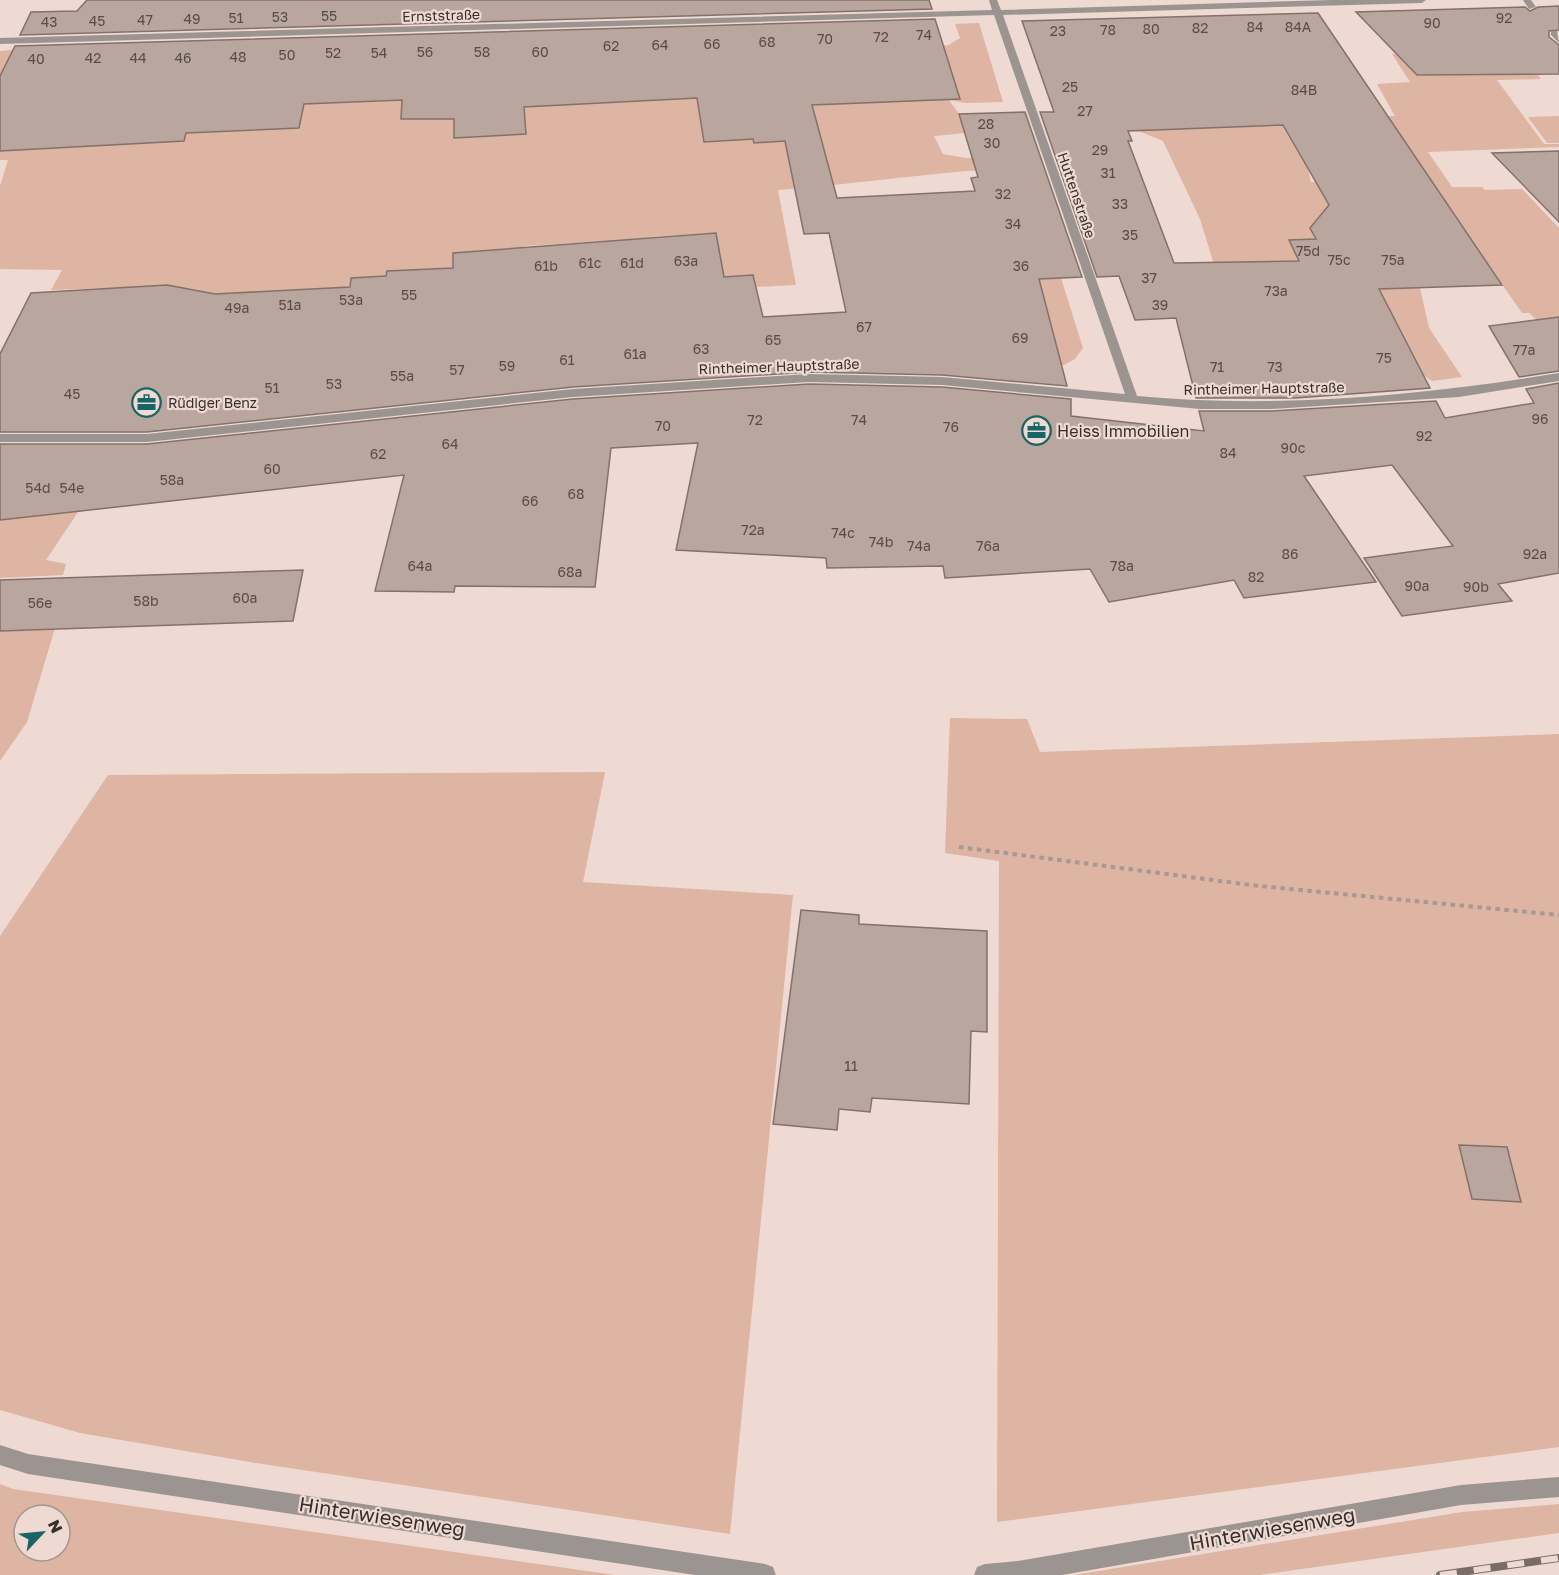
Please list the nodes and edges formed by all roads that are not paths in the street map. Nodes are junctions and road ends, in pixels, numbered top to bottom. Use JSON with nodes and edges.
{"nodes":[{"id":1,"x":993,"y":0,"type":"edge"},
{"id":2,"x":1422,"y":0,"type":"edge"},
{"id":3,"x":997,"y":12,"type":"junction"},
{"id":4,"x":0,"y":41,"type":"edge"},
{"id":5,"x":1559,"y":377,"type":"edge"},
{"id":6,"x":1134,"y":400,"type":"junction"},
{"id":7,"x":0,"y":438,"type":"edge"},
{"id":8,"x":0,"y":1455,"type":"edge"},
{"id":9,"x":1559,"y":1486,"type":"edge"},
{"id":10,"x":765,"y":1575,"type":"edge"},
{"id":11,"x":985,"y":1575,"type":"edge"}],
"edges":[{"from":1,"to":3,"type":"street","name":"Huttenstraße"},
{"from":2,"to":3,"type":"street","name":"Ernststraße"},
{"from":3,"to":4,"type":"street","name":"Ernststraße"},
{"from":3,"to":6,"type":"street","name":"Huttenstraße"},
{"from":5,"to":6,"type":"street","name":"Rintheimer Hauptstraße"},
{"from":6,"to":7,"type":"street","name":"Rintheimer Hauptstraße"},
{"from":8,"to":10,"type":"street","name":"Hinterwiesenweg"},
{"from":9,"to":11,"type":"street","name":"Hinterwiesenweg"}]}
